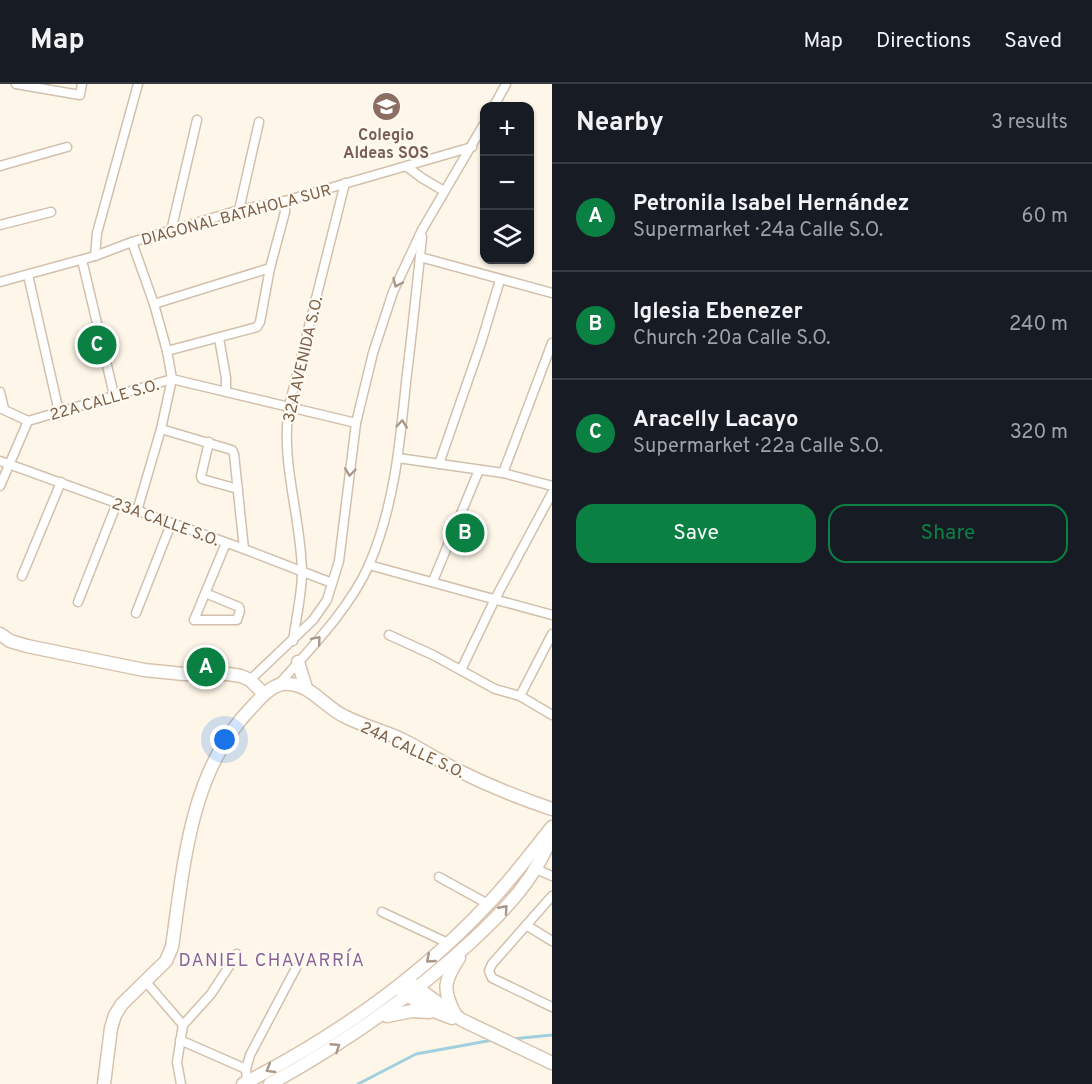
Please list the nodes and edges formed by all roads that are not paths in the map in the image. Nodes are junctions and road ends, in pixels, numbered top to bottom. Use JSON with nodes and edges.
{"nodes":[{"id":1,"x":16,"y":84,"type":"edge"},
{"id":2,"x":82,"y":84,"type":"edge"},
{"id":3,"x":138,"y":84,"type":"edge"},
{"id":4,"x":506,"y":84,"type":"edge"},
{"id":5,"x":496,"y":102,"type":"edge"},
{"id":6,"x":197,"y":120,"type":"dead end"},
{"id":7,"x":259,"y":122,"type":"dead end"},
{"id":8,"x":480,"y":132,"type":"edge"},
{"id":9,"x":67,"y":147,"type":"dead end"},
{"id":10,"x":472,"y":147,"type":"junction"},
{"id":11,"x":0,"y":166,"type":"edge"},
{"id":12,"x":406,"y":166,"type":"junction"},
{"id":13,"x":345,"y":183,"type":"junction"},
{"id":14,"x":444,"y":191,"type":"junction"},
{"id":15,"x":285,"y":201,"type":"junction"},
{"id":16,"x":239,"y":210,"type":"junction"},
{"id":17,"x":51,"y":212,"type":"dead end"},
{"id":18,"x":0,"y":225,"type":"edge"},
{"id":19,"x":422,"y":230,"type":"junction"},
{"id":20,"x":171,"y":231,"type":"junction"},
{"id":21,"x":132,"y":242,"type":"junction"},
{"id":22,"x":95,"y":256,"type":"junction"},
{"id":23,"x":420,"y":257,"type":"junction"},
{"id":24,"x":82,"y":260,"type":"junction"},
{"id":25,"x":270,"y":268,"type":"junction"},
{"id":26,"x":28,"y":275,"type":"junction"},
{"id":27,"x":500,"y":280,"type":"junction"},
{"id":28,"x":0,"y":282,"type":"edge"},
{"id":29,"x":552,"y":293,"type":"edge"},
{"id":30,"x":154,"y":304,"type":"junction"},
{"id":31,"x":219,"y":338,"type":"junction"},
{"id":32,"x":552,"y":343,"type":"edge"},
{"id":33,"x":167,"y":351,"type":"junction"},
{"id":34,"x":172,"y":379,"type":"junction"},
{"id":35,"x":226,"y":391,"type":"junction"},
{"id":36,"x":0,"y":392,"type":"edge"},
{"id":37,"x":114,"y":395,"type":"junction"},
{"id":38,"x":289,"y":406,"type":"junction"},
{"id":39,"x":2,"y":408,"type":"edge"},
{"id":40,"x":59,"y":412,"type":"junction"},
{"id":41,"x":27,"y":421,"type":"junction"},
{"id":42,"x":356,"y":423,"type":"junction"},
{"id":43,"x":161,"y":429,"type":"junction"},
{"id":44,"x":209,"y":442,"type":"junction"},
{"id":45,"x":398,"y":458,"type":"junction"},
{"id":46,"x":0,"y":461,"type":"edge"},
{"id":47,"x":9,"y":464,"type":"junction"},
{"id":48,"x":439,"y":464,"type":"junction"},
{"id":49,"x":479,"y":470,"type":"junction"},
{"id":50,"x":503,"y":474,"type":"junction"},
{"id":51,"x":61,"y":482,"type":"junction"},
{"id":52,"x":0,"y":486,"type":"edge"},
{"id":53,"x":552,"y":486,"type":"edge"},
{"id":54,"x":238,"y":489,"type":"junction"},
{"id":55,"x":552,"y":493,"type":"edge"},
{"id":56,"x":117,"y":503,"type":"junction"},
{"id":57,"x":137,"y":511,"type":"junction"},
{"id":58,"x":171,"y":524,"type":"junction"},
{"id":59,"x":226,"y":543,"type":"junction"},
{"id":60,"x":244,"y":549,"type":"junction"},
{"id":61,"x":369,"y":565,"type":"junction"},
{"id":62,"x":302,"y":573,"type":"junction"},
{"id":63,"x":22,"y":576,"type":"dead end"},
{"id":64,"x":433,"y":581,"type":"junction"},
{"id":65,"x":332,"y":583,"type":"junction"},
{"id":66,"x":205,"y":593,"type":"junction"},
{"id":67,"x":495,"y":599,"type":"junction"},
{"id":68,"x":78,"y":602,"type":"dead end"},
{"id":69,"x":136,"y":613,"type":"dead end"},
{"id":70,"x":552,"y":615,"type":"edge"},
{"id":71,"x":552,"y":634,"type":"edge"},
{"id":72,"x":389,"y":635,"type":"dead end"},
{"id":73,"x":5,"y":637,"type":"edge"},
{"id":74,"x":293,"y":641,"type":"junction"},
{"id":75,"x":548,"y":651,"type":"edge"},
{"id":76,"x":298,"y":662,"type":"junction"},
{"id":77,"x":461,"y":670,"type":"junction"},
{"id":78,"x":250,"y":680,"type":"junction"},
{"id":79,"x":279,"y":684,"type":"junction"},
{"id":80,"x":306,"y":688,"type":"junction"},
{"id":81,"x":264,"y":694,"type":"junction"},
{"id":82,"x":520,"y":696,"type":"junction"},
{"id":83,"x":552,"y":715,"type":"edge"},
{"id":84,"x":552,"y":809,"type":"edge"},
{"id":85,"x":552,"y":827,"type":"edge"},
{"id":86,"x":552,"y":833,"type":"edge"},
{"id":87,"x":536,"y":869,"type":"junction"},
{"id":88,"x":552,"y":876,"type":"edge"},
{"id":89,"x":439,"y":877,"type":"dead end"},
{"id":90,"x":552,"y":896,"type":"edge"},
{"id":91,"x":488,"y":904,"type":"junction"},
{"id":92,"x":382,"y":912,"type":"dead end"},
{"id":93,"x":526,"y":925,"type":"junction"},
{"id":94,"x":552,"y":941,"type":"edge"},
{"id":95,"x":448,"y":943,"type":"junction"},
{"id":96,"x":467,"y":946,"type":"junction"},
{"id":97,"x":237,"y":954,"type":"dead end"},
{"id":98,"x":296,"y":968,"type":"dead end"},
{"id":99,"x":146,"y":982,"type":"junction"},
{"id":100,"x":401,"y":983,"type":"junction"},
{"id":101,"x":413,"y":993,"type":"junction"},
{"id":102,"x":552,"y":1007,"type":"edge"},
{"id":103,"x":438,"y":1014,"type":"junction"},
{"id":104,"x":459,"y":1017,"type":"junction"},
{"id":105,"x":377,"y":1019,"type":"junction"},
{"id":106,"x":183,"y":1025,"type":"junction"},
{"id":107,"x":180,"y":1040,"type":"junction"},
{"id":108,"x":552,"y":1063,"type":"edge"},
{"id":109,"x":246,"y":1069,"type":"junction"},
{"id":110,"x":245,"y":1083,"type":"edge"},
{"id":111,"x":104,"y":1084,"type":"edge"},
{"id":112,"x":180,"y":1084,"type":"edge"},
{"id":113,"x":270,"y":1084,"type":"edge"}],
"edges":[{"from":1,"to":2,"type":"street"},
{"from":3,"to":22,"type":"street"},
{"from":4,"to":5,"type":"street"},
{"from":6,"to":20,"type":"street"},
{"from":7,"to":16,"type":"street"},
{"from":8,"to":10,"type":"street"},
{"from":9,"to":11,"type":"street"},
{"from":10,"to":12,"type":"street","name":"DIAGONAL BATAHOLA SUR"},
{"from":10,"to":14,"type":"street"},
{"from":12,"to":13,"type":"street","name":"DIAGONAL BATAHOLA SUR"},
{"from":12,"to":14,"type":"street"},
{"from":13,"to":15,"type":"street","name":"DIAGONAL BATAHOLA SUR"},
{"from":13,"to":38,"type":"street","name":"32A AVENIDA S.O."},
{"from":14,"to":19,"type":"street"},
{"from":15,"to":16,"type":"street","name":"DIAGONAL BATAHOLA SUR"},
{"from":15,"to":25,"type":"street"},
{"from":16,"to":20,"type":"street","name":"DIAGONAL BATAHOLA SUR"},
{"from":17,"to":18,"type":"street"},
{"from":19,"to":23,"type":"street"},
{"from":19,"to":42,"type":"street","one_way":true},
{"from":20,"to":21,"type":"street","name":"DIAGONAL BATAHOLA SUR"},
{"from":21,"to":22,"type":"street","name":"DIAGONAL BATAHOLA SUR"},
{"from":21,"to":30,"type":"street"},
{"from":22,"to":24,"type":"street","name":"DIAGONAL BATAHOLA SUR"},
{"from":23,"to":27,"type":"street"},
{"from":45,"to":23,"type":"street","one_way":true},
{"from":24,"to":26,"type":"street","name":"DIAGONAL BATAHOLA SUR"},
{"from":24,"to":37,"type":"street"},
{"from":25,"to":30,"type":"street"},
{"from":25,"to":31,"type":"street"},
{"from":26,"to":28,"type":"street","name":"DIAGONAL BATAHOLA SUR"},
{"from":26,"to":40,"type":"street"},
{"from":27,"to":29,"type":"street"},
{"from":27,"to":48,"type":"street"},
{"from":30,"to":33,"type":"street"},
{"from":31,"to":33,"type":"street"},
{"from":31,"to":35,"type":"street"},
{"from":32,"to":50,"type":"street"},
{"from":33,"to":34,"type":"street"},
{"from":34,"to":35,"type":"street","name":"22A CALLE S.O."},
{"from":34,"to":37,"type":"street","name":"22A CALLE S.O."},
{"from":34,"to":43,"type":"street"},
{"from":35,"to":38,"type":"street","name":"22A CALLE S.O."},
{"from":36,"to":39,"type":"street"},
{"from":37,"to":40,"type":"street","name":"22A CALLE S.O."},
{"from":38,"to":42,"type":"street","name":"22A CALLE S.O."},
{"from":38,"to":62,"type":"street","name":"32A AVENIDA S.O."},
{"from":39,"to":41,"type":"street"},
{"from":40,"to":41,"type":"street","name":"22A CALLE S.O."},
{"from":41,"to":47,"type":"street"},
{"from":42,"to":65,"type":"street","one_way":true},
{"from":43,"to":44,"type":"street"},
{"from":43,"to":57,"type":"street"},
{"from":44,"to":54,"type":"street"},
{"from":44,"to":54,"type":"street"},
{"from":45,"to":48,"type":"street"},
{"from":45,"to":61,"type":"street"},
{"from":46,"to":47,"type":"street","name":"23A CALLE S.O."},
{"from":47,"to":51,"type":"street","name":"23A CALLE S.O."},
{"from":47,"to":52,"type":"street"},
{"from":48,"to":49,"type":"street"},
{"from":49,"to":50,"type":"street"},
{"from":49,"to":64,"type":"street"},
{"from":50,"to":53,"type":"street"},
{"from":51,"to":56,"type":"street","name":"23A CALLE S.O."},
{"from":51,"to":63,"type":"street"},
{"from":54,"to":60,"type":"street"},
{"from":55,"to":67,"type":"street"},
{"from":56,"to":57,"type":"street","name":"23A CALLE S.O."},
{"from":56,"to":68,"type":"street"},
{"from":57,"to":58,"type":"street","name":"23A CALLE S.O."},
{"from":58,"to":59,"type":"street","name":"23A CALLE S.O."},
{"from":58,"to":69,"type":"street"},
{"from":59,"to":60,"type":"street","name":"23A CALLE S.O."},
{"from":59,"to":66,"type":"street"},
{"from":60,"to":62,"type":"street","name":"23A CALLE S.O."},
{"from":61,"to":64,"type":"street"},
{"from":76,"to":61,"type":"street","one_way":true},
{"from":62,"to":65,"type":"street","name":"23A CALLE S.O."},
{"from":62,"to":74,"type":"street","name":"32A AVENIDA S.O."},
{"from":64,"to":67,"type":"street"},
{"from":65,"to":74,"type":"street"},
{"from":66,"to":66,"type":"street"},
{"from":67,"to":70,"type":"street"},
{"from":67,"to":77,"type":"street"},
{"from":71,"to":75,"type":"street"},
{"from":72,"to":77,"type":"street"},
{"from":73,"to":78,"type":"street"},
{"from":74,"to":78,"type":"street"},
{"from":75,"to":82,"type":"street"},
{"from":76,"to":79,"type":"street"},
{"from":76,"to":80,"type":"street"},
{"from":77,"to":82,"type":"street"},
{"from":78,"to":81,"type":"street"},
{"from":79,"to":80,"type":"street","name":"24A CALLE S.O."},
{"from":79,"to":81,"type":"street"},
{"from":80,"to":84,"type":"street","name":"24A CALLE S.O."},
{"from":81,"to":99,"type":"street"},
{"from":82,"to":83,"type":"street"},
{"from":85,"to":91,"type":"street"},
{"from":86,"to":87,"type":"street"},
{"from":87,"to":88,"type":"street"},
{"from":96,"to":87,"type":"street","one_way":true},
{"from":89,"to":91,"type":"street"},
{"from":90,"to":93,"type":"street"},
{"from":91,"to":95,"type":"street"},
{"from":92,"to":95,"type":"street"},
{"from":93,"to":94,"type":"street"},
{"from":93,"to":102,"type":"street"},
{"from":95,"to":100,"type":"street","one_way":true},
{"from":96,"to":101,"type":"street"},
{"from":96,"to":104,"type":"street"},
{"from":97,"to":106,"type":"street"},
{"from":98,"to":109,"type":"street"},
{"from":99,"to":106,"type":"street"},
{"from":99,"to":111,"type":"street"},
{"from":100,"to":101,"type":"street"},
{"from":100,"to":110,"type":"street","one_way":true},
{"from":101,"to":103,"type":"street"},
{"from":101,"to":104,"type":"street"},
{"from":101,"to":105,"type":"street"},
{"from":103,"to":104,"type":"street"},
{"from":103,"to":105,"type":"street"},
{"from":104,"to":108,"type":"street"},
{"from":113,"to":105,"type":"street","one_way":true},
{"from":106,"to":107,"type":"street"},
{"from":107,"to":109,"type":"street"},
{"from":107,"to":112,"type":"street"},
{"from":109,"to":110,"type":"street"}]}
